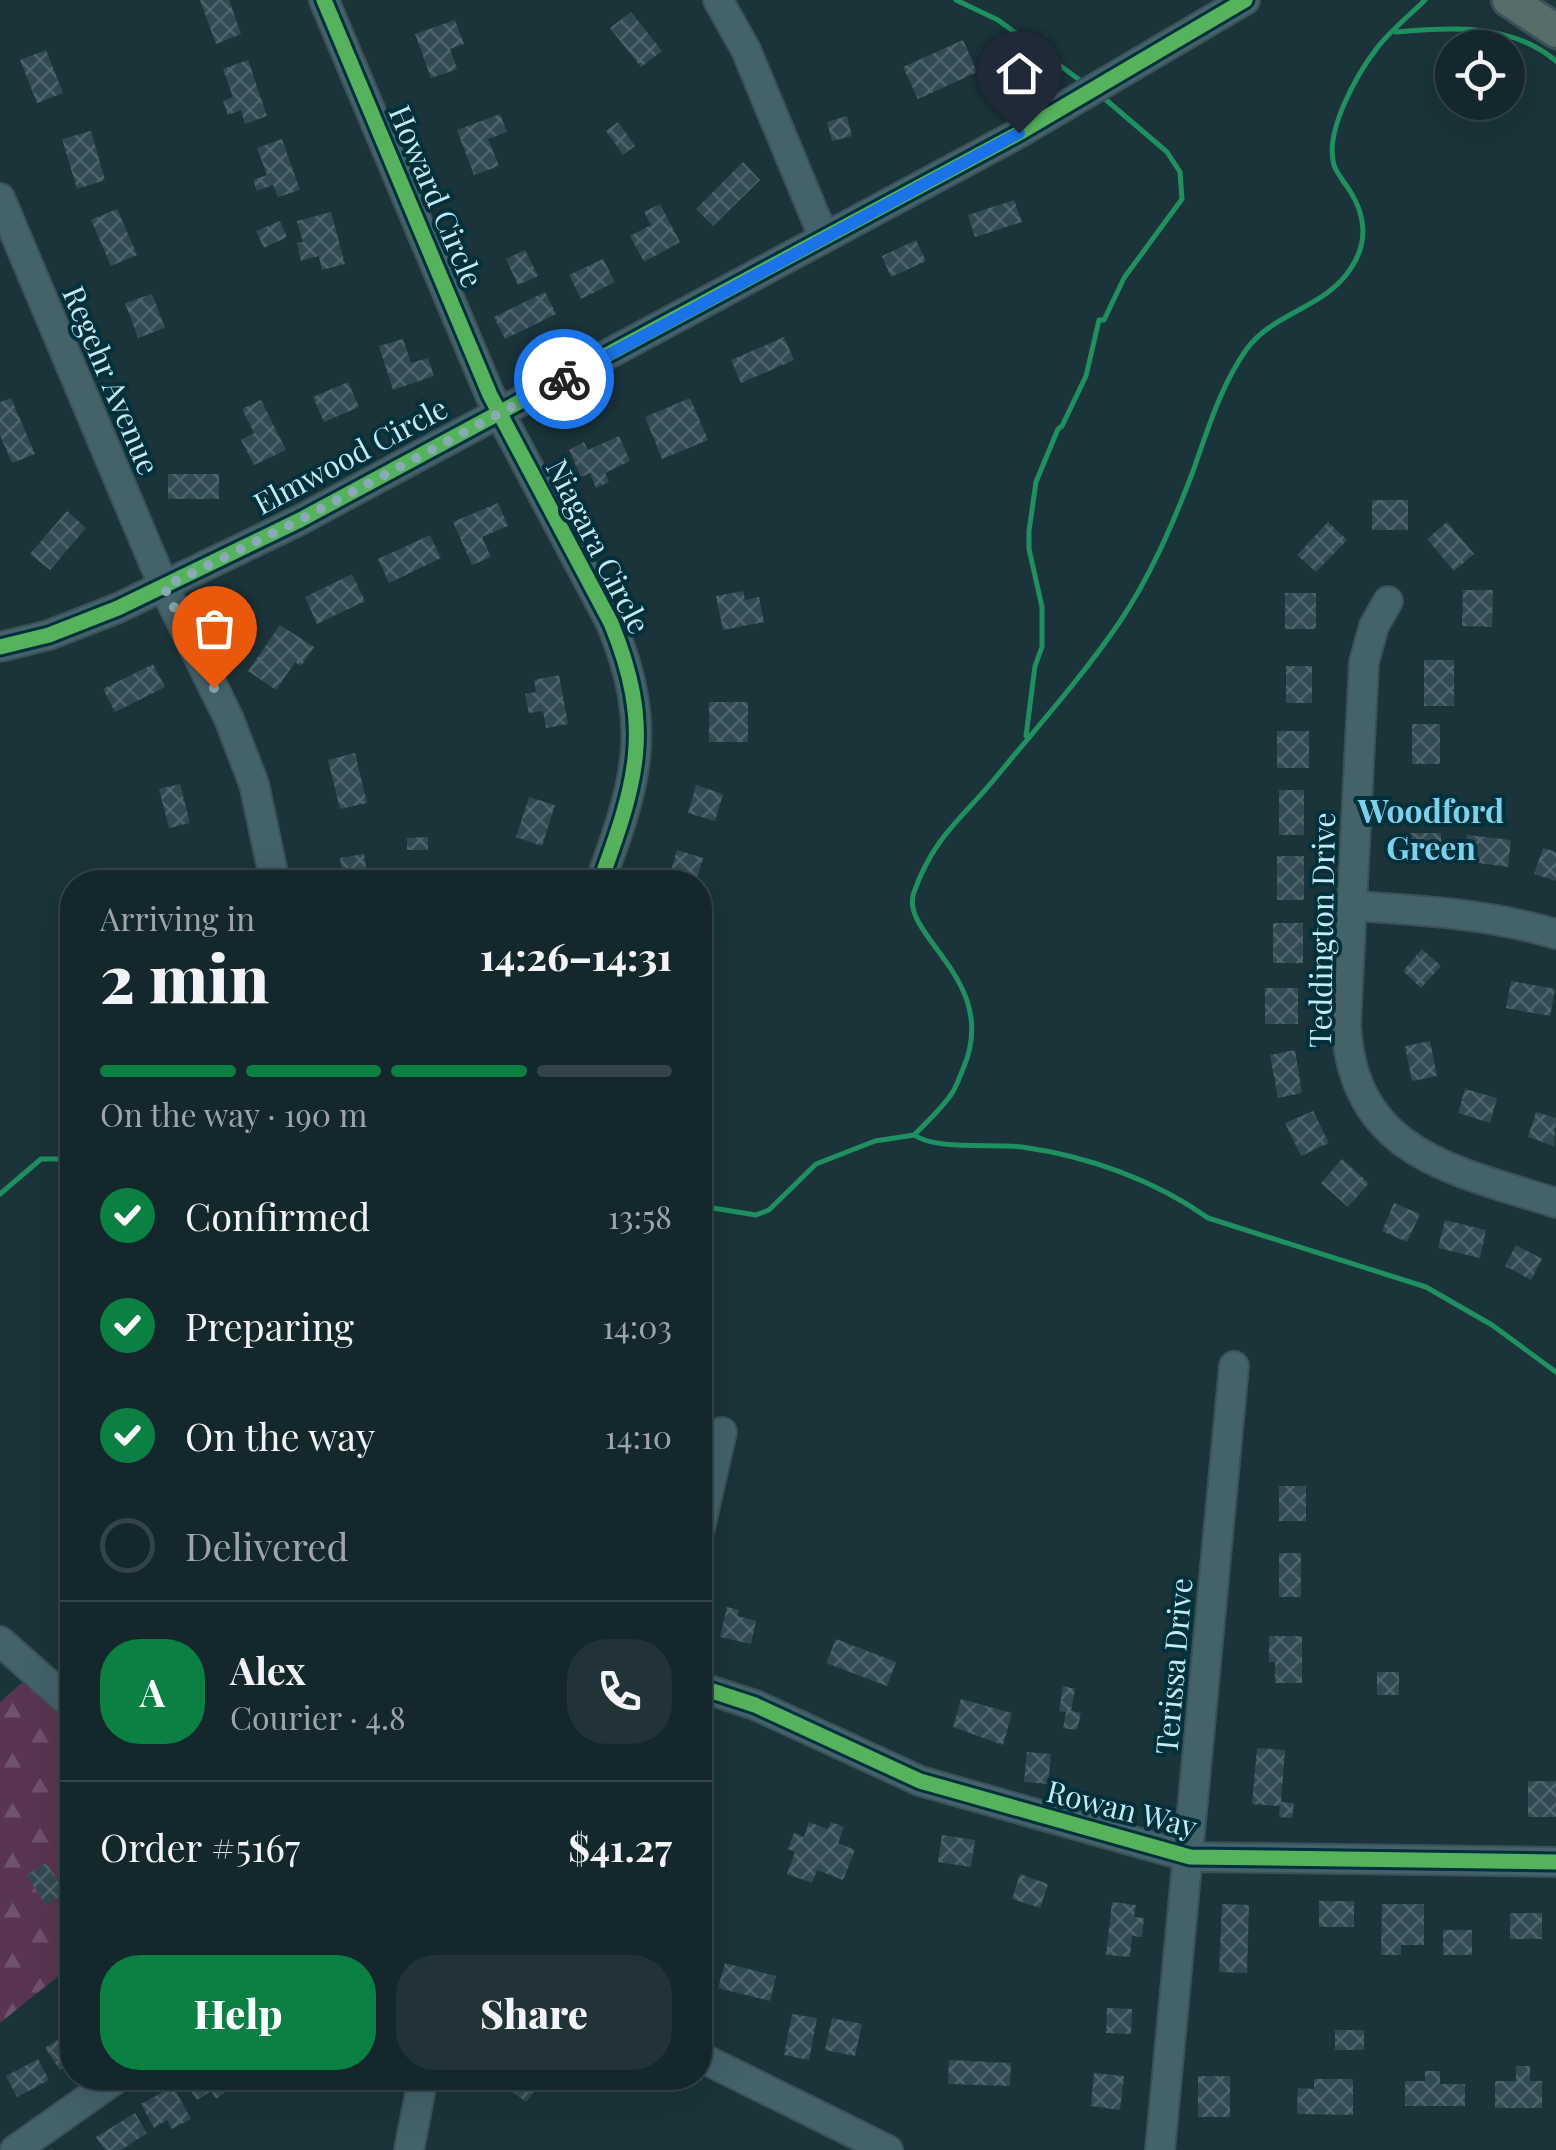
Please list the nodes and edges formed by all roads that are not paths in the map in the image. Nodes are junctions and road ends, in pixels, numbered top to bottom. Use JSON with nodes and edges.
{"nodes":[{"id":1,"x":324,"y":0,"type":"edge"},
{"id":2,"x":718,"y":0,"type":"edge"},
{"id":3,"x":1245,"y":0,"type":"edge"},
{"id":4,"x":1509,"y":0,"type":"edge"},
{"id":5,"x":1556,"y":31,"type":"edge"},
{"id":6,"x":0,"y":198,"type":"edge"},
{"id":7,"x":824,"y":238,"type":"junction"},
{"id":8,"x":500,"y":413,"type":"junction"},
{"id":9,"x":164,"y":587,"type":"junction"},
{"id":10,"x":1388,"y":601,"type":"dead end"},
{"id":11,"x":0,"y":647,"type":"edge"},
{"id":12,"x":272,"y":870,"type":"edge"},
{"id":13,"x":604,"y":870,"type":"edge"},
{"id":14,"x":1352,"y":906,"type":"junction"},
{"id":15,"x":1556,"y":934,"type":"edge"},
{"id":16,"x":1556,"y":1203,"type":"edge"},
{"id":17,"x":1234,"y":1366,"type":"dead end"},
{"id":18,"x":722,"y":1432,"type":"dead end"},
{"id":19,"x":712,"y":1476,"type":"edge"},
{"id":20,"x":0,"y":1641,"type":"edge"},
{"id":21,"x":712,"y":1690,"type":"edge"},
{"id":22,"x":60,"y":1694,"type":"edge"},
{"id":23,"x":1190,"y":1856,"type":"junction"},
{"id":24,"x":1556,"y":1862,"type":"edge"},
{"id":25,"x":712,"y":2063,"type":"edge"},
{"id":26,"x":100,"y":2090,"type":"edge"},
{"id":27,"x":420,"y":2090,"type":"edge"},
{"id":28,"x":14,"y":2150,"type":"edge"},
{"id":29,"x":408,"y":2150,"type":"edge"},
{"id":30,"x":887,"y":2150,"type":"edge"},
{"id":31,"x":1160,"y":2150,"type":"edge"}],
"edges":[{"from":1,"to":8,"type":"street","name":"Howard Circle"},
{"from":2,"to":7,"type":"street"},
{"from":3,"to":7,"type":"street","name":"Elmwood Circle"},
{"from":4,"to":5,"type":"main road"},
{"from":6,"to":9,"type":"street","name":"Regehr Avenue"},
{"from":7,"to":8,"type":"street","name":"Elmwood Circle"},
{"from":8,"to":9,"type":"street","name":"Elmwood Circle"},
{"from":8,"to":13,"type":"street","name":"Niagara Circle"},
{"from":9,"to":11,"type":"street","name":"Elmwood Circle"},
{"from":9,"to":12,"type":"street"},
{"from":10,"to":14,"type":"street","name":"Teddington Drive"},
{"from":14,"to":15,"type":"street"},
{"from":14,"to":16,"type":"street","name":"Teddington Drive"},
{"from":17,"to":23,"type":"street","name":"Terissa Drive"},
{"from":18,"to":19,"type":"street"},
{"from":20,"to":22,"type":"street"},
{"from":21,"to":23,"type":"street","name":"Rowan Way"},
{"from":23,"to":24,"type":"street","name":"Rowan Way"},
{"from":23,"to":31,"type":"street","name":"Terissa Drive"},
{"from":25,"to":30,"type":"street"},
{"from":26,"to":28,"type":"street"},
{"from":27,"to":29,"type":"street"}]}
